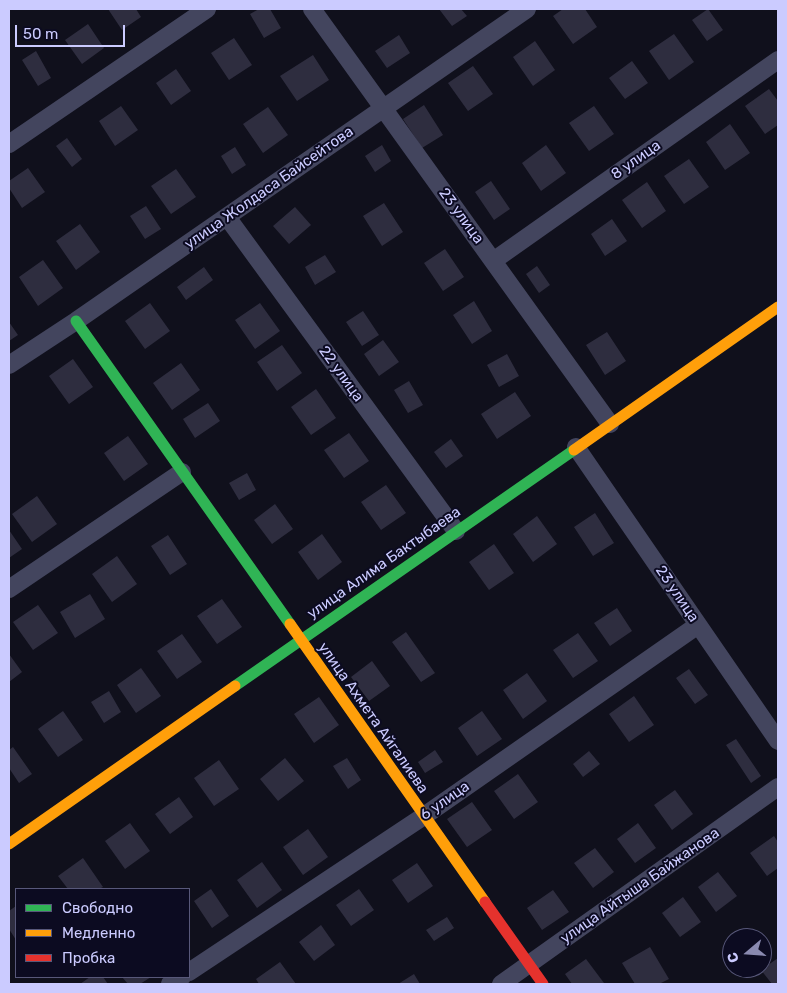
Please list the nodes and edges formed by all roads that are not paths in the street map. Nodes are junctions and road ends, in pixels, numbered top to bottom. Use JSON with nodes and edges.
{"nodes":[{"id":1,"x":207,"y":9,"type":"edge"},
{"id":2,"x":312,"y":9,"type":"edge"},
{"id":3,"x":527,"y":9,"type":"edge"},
{"id":4,"x":778,"y":60,"type":"edge"},
{"id":5,"x":384,"y":108,"type":"junction"},
{"id":6,"x":9,"y":144,"type":"edge"},
{"id":7,"x":227,"y":217,"type":"junction"},
{"id":8,"x":493,"y":261,"type":"junction"},
{"id":9,"x":778,"y":307,"type":"edge"},
{"id":10,"x":76,"y":322,"type":"junction"},
{"id":11,"x":9,"y":365,"type":"edge"},
{"id":12,"x":610,"y":424,"type":"junction"},
{"id":13,"x":576,"y":447,"type":"junction"},
{"id":14,"x":182,"y":472,"type":"junction"},
{"id":15,"x":456,"y":531,"type":"junction"},
{"id":16,"x":9,"y":589,"type":"edge"},
{"id":17,"x":698,"y":625,"type":"junction"},
{"id":18,"x":300,"y":640,"type":"junction"},
{"id":19,"x":778,"y":741,"type":"edge"},
{"id":20,"x":778,"y":787,"type":"edge"},
{"id":21,"x":424,"y":816,"type":"junction"},
{"id":22,"x":9,"y":844,"type":"edge"},
{"id":23,"x":529,"y":965,"type":"junction"},
{"id":24,"x":190,"y":971,"type":"edge"},
{"id":25,"x":501,"y":984,"type":"edge"},
{"id":26,"x":543,"y":984,"type":"edge"}],
"edges":[{"from":1,"to":6,"type":"street"},
{"from":2,"to":5,"type":"street","name":"23 улица"},
{"from":3,"to":5,"type":"street","name":"улица Жолдаса Байсейтова"},
{"from":4,"to":8,"type":"street","name":"8 улица"},
{"from":5,"to":7,"type":"street","name":"улица Жолдаса Байсейтова"},
{"from":5,"to":8,"type":"street","name":"23 улица"},
{"from":7,"to":10,"type":"street","name":"улица Жолдаса Байсейтова"},
{"from":7,"to":15,"type":"street","name":"22 улица"},
{"from":8,"to":12,"type":"street","name":"23 улица"},
{"from":9,"to":12,"type":"street","name":"улица Алима Бактыбаева"},
{"from":10,"to":11,"type":"street","name":"улица Жолдаса Байсейтова"},
{"from":10,"to":14,"type":"street","name":"улица Ахмета Айгалиева"},
{"from":12,"to":13,"type":"street","name":"улица Алима Бактыбаева"},
{"from":13,"to":15,"type":"street","name":"улица Алима Бактыбаева"},
{"from":13,"to":17,"type":"street","name":"23 улица"},
{"from":14,"to":16,"type":"street"},
{"from":14,"to":18,"type":"street","name":"улица Ахмета Айгалиева"},
{"from":15,"to":18,"type":"street","name":"улица Алима Бактыбаева"},
{"from":17,"to":19,"type":"street","name":"23 улица"},
{"from":17,"to":21,"type":"street","name":"6 улица"},
{"from":18,"to":21,"type":"street","name":"улица Ахмета Айгалиева"},
{"from":18,"to":22,"type":"street","name":"улица Алима Бактыбаева"},
{"from":20,"to":23,"type":"street","name":"улица Айтыша Байжанова"},
{"from":21,"to":23,"type":"street","name":"улица Ахмета Айгалиева"},
{"from":21,"to":24,"type":"street","name":"6 улица"},
{"from":23,"to":25,"type":"street","name":"улица Айтыша Байжанова"},
{"from":23,"to":26,"type":"street","name":"улица Ахмета Айгалиева"}]}
